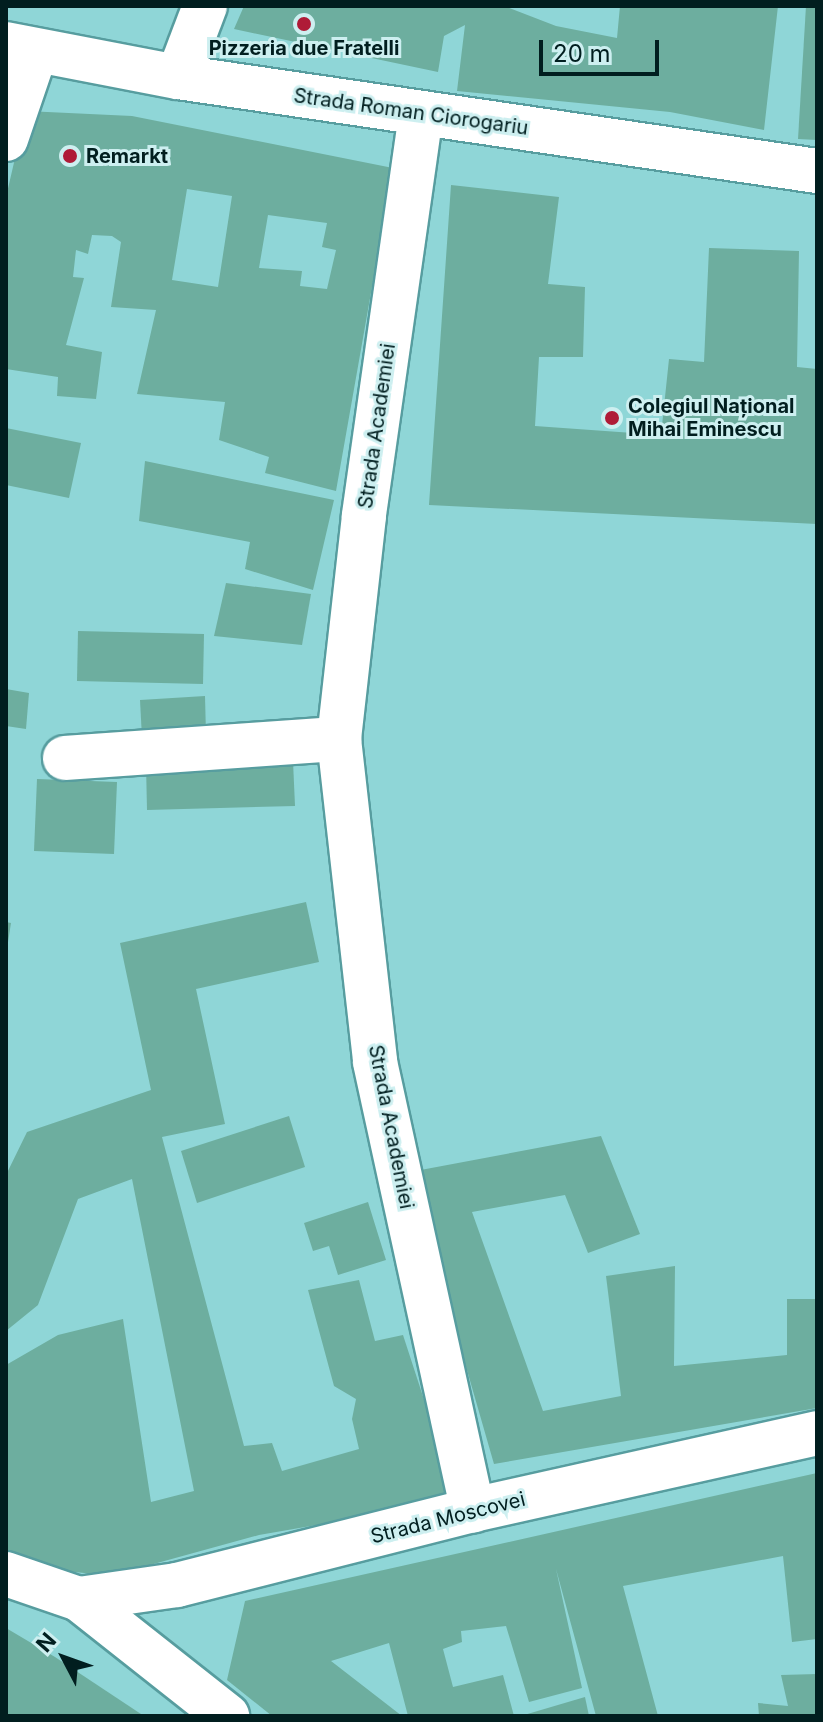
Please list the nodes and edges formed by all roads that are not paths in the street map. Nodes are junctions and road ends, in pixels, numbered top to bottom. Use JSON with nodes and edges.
{"nodes":[{"id":1,"x":205,"y":6,"type":"edge"},
{"id":2,"x":21,"y":48,"type":"edge"},
{"id":3,"x":178,"y":77,"type":"junction"},
{"id":4,"x":421,"y":114,"type":"junction"},
{"id":5,"x":6,"y":139,"type":"edge"},
{"id":6,"x":817,"y":171,"type":"edge"},
{"id":7,"x":339,"y":739,"type":"junction"},
{"id":8,"x":65,"y":758,"type":"dead end"},
{"id":9,"x":817,"y":1433,"type":"edge"},
{"id":10,"x":473,"y":1510,"type":"junction"},
{"id":11,"x":6,"y":1574,"type":"edge"},
{"id":12,"x":79,"y":1599,"type":"junction"},
{"id":13,"x":227,"y":1716,"type":"edge"}],
"edges":[{"from":1,"to":3,"type":"street"},
{"from":2,"to":3,"type":"street","name":"Strada Roman Ciorogariu"},
{"from":2,"to":5,"type":"street"},
{"from":3,"to":4,"type":"street","name":"Strada Roman Ciorogariu"},
{"from":4,"to":6,"type":"street","name":"Strada Roman Ciorogariu"},
{"from":4,"to":7,"type":"street","name":"Strada Academiei"},
{"from":7,"to":8,"type":"street"},
{"from":7,"to":10,"type":"street","name":"Strada Academiei"},
{"from":9,"to":10,"type":"street","name":"Strada Moscovei"},
{"from":10,"to":12,"type":"street","name":"Strada Moscovei"},
{"from":11,"to":12,"type":"street"},
{"from":12,"to":13,"type":"street"}]}
